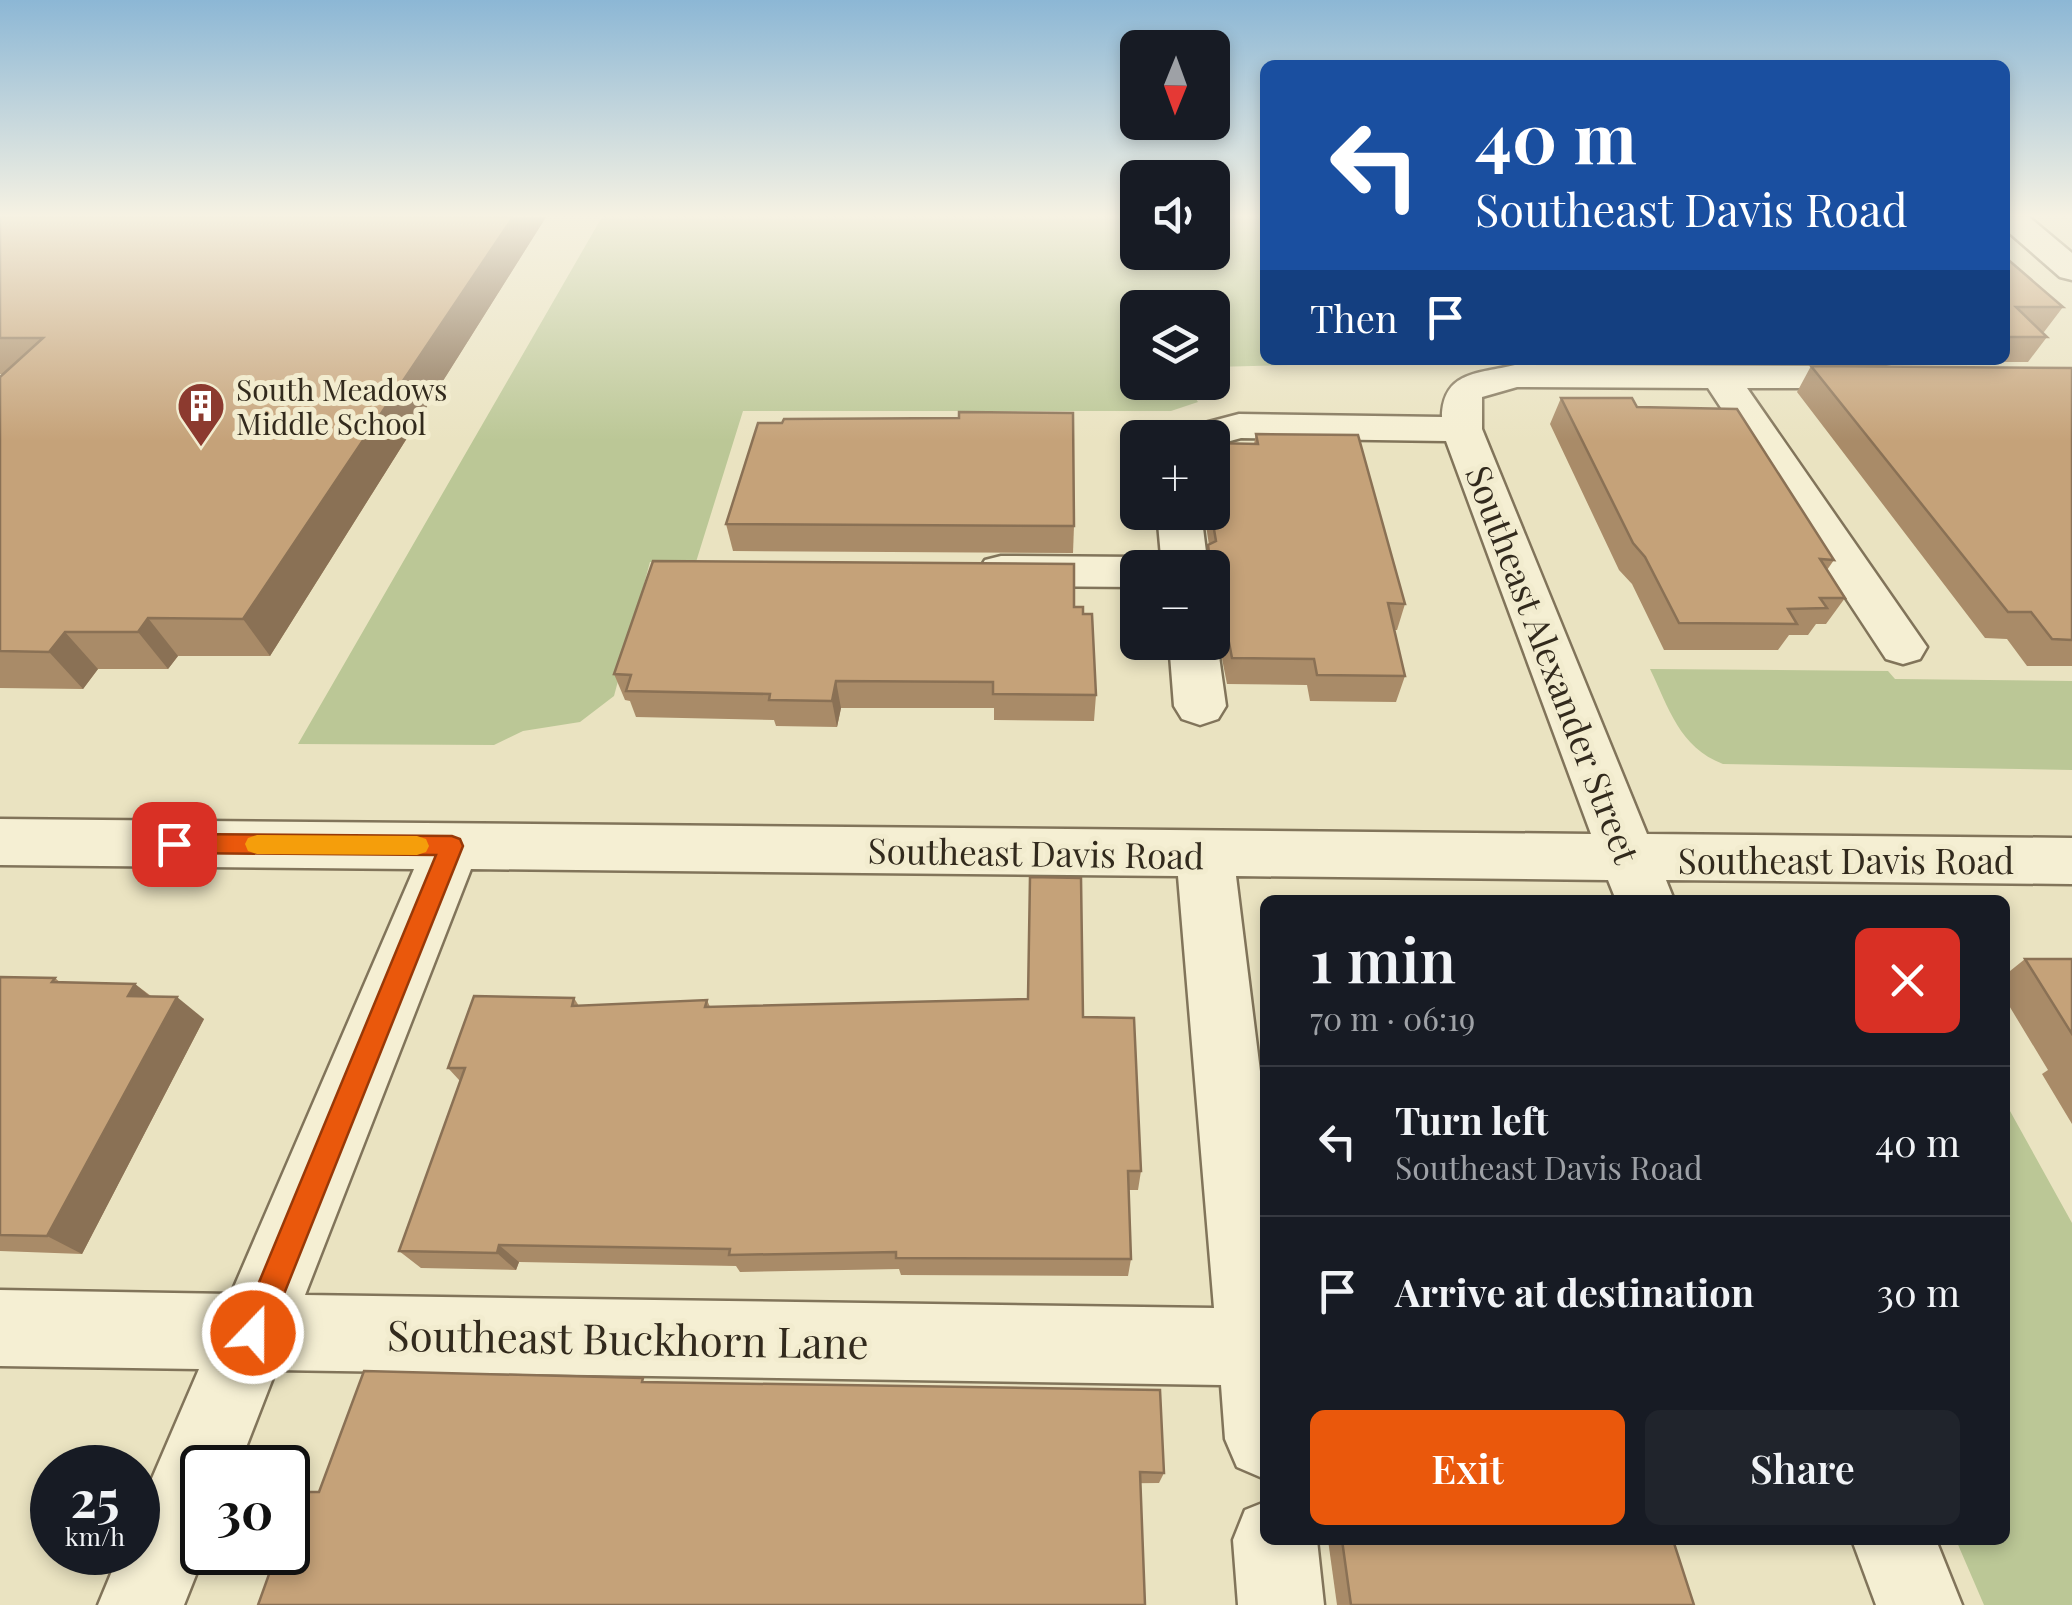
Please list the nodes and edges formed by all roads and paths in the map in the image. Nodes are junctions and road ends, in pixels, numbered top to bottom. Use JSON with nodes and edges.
{"nodes":[{"id":1,"x":1902,"y":369,"type":"edge"},
{"id":2,"x":1718,"y":376,"type":"junction"},
{"id":3,"x":1462,"y":428,"type":"junction"},
{"id":4,"x":1230,"y":429,"type":"edge"},
{"id":5,"x":960,"y":570,"type":"edge"},
{"id":6,"x":1120,"y":572,"type":"edge"},
{"id":7,"x":1902,"y":647,"type":"dead end"},
{"id":8,"x":1195,"y":660,"type":"edge"},
{"id":9,"x":1200,"y":706,"type":"dead end"},
{"id":10,"x":0,"y":842,"type":"edge"},
{"id":11,"x":452,"y":846,"type":"junction"},
{"id":12,"x":1205,"y":854,"type":"junction"},
{"id":13,"x":2072,"y":861,"type":"edge"},
{"id":14,"x":1637,"y":879,"type":"edge"},
{"id":15,"x":0,"y":1328,"type":"edge"},
{"id":16,"x":253,"y":1333,"type":"junction"},
{"id":17,"x":1256,"y":1346,"type":"junction"},
{"id":18,"x":1260,"y":1387,"type":"edge"},
{"id":19,"x":1276,"y":1545,"type":"edge"},
{"id":20,"x":1896,"y":1545,"type":"edge"},
{"id":21,"x":141,"y":1605,"type":"edge"},
{"id":22,"x":1282,"y":1605,"type":"edge"},
{"id":23,"x":1919,"y":1605,"type":"edge"}],
"edges":[{"from":1,"to":2,"type":"street"},
{"from":2,"to":3,"type":"street"},
{"from":2,"to":7,"type":"street"},
{"from":3,"to":4,"type":"street"},
{"from":3,"to":14,"type":"street","name":"Southeast Alexander Street"},
{"from":5,"to":6,"type":"street"},
{"from":8,"to":9,"type":"street"},
{"from":10,"to":11,"type":"street","name":"Southeast Davis Road"},
{"from":11,"to":12,"type":"street","name":"Southeast Davis Road"},
{"from":11,"to":16,"type":"street"},
{"from":12,"to":14,"type":"street","name":"Southeast Davis Road"},
{"from":12,"to":17,"type":"street"},
{"from":13,"to":14,"type":"street","name":"Southeast Davis Road"},
{"from":15,"to":16,"type":"street","name":"Southeast Buckhorn Lane"},
{"from":16,"to":17,"type":"street","name":"Southeast Buckhorn Lane"},
{"from":16,"to":21,"type":"street"},
{"from":17,"to":18,"type":"street"},
{"from":19,"to":22,"type":"street"},
{"from":20,"to":23,"type":"street"}]}
